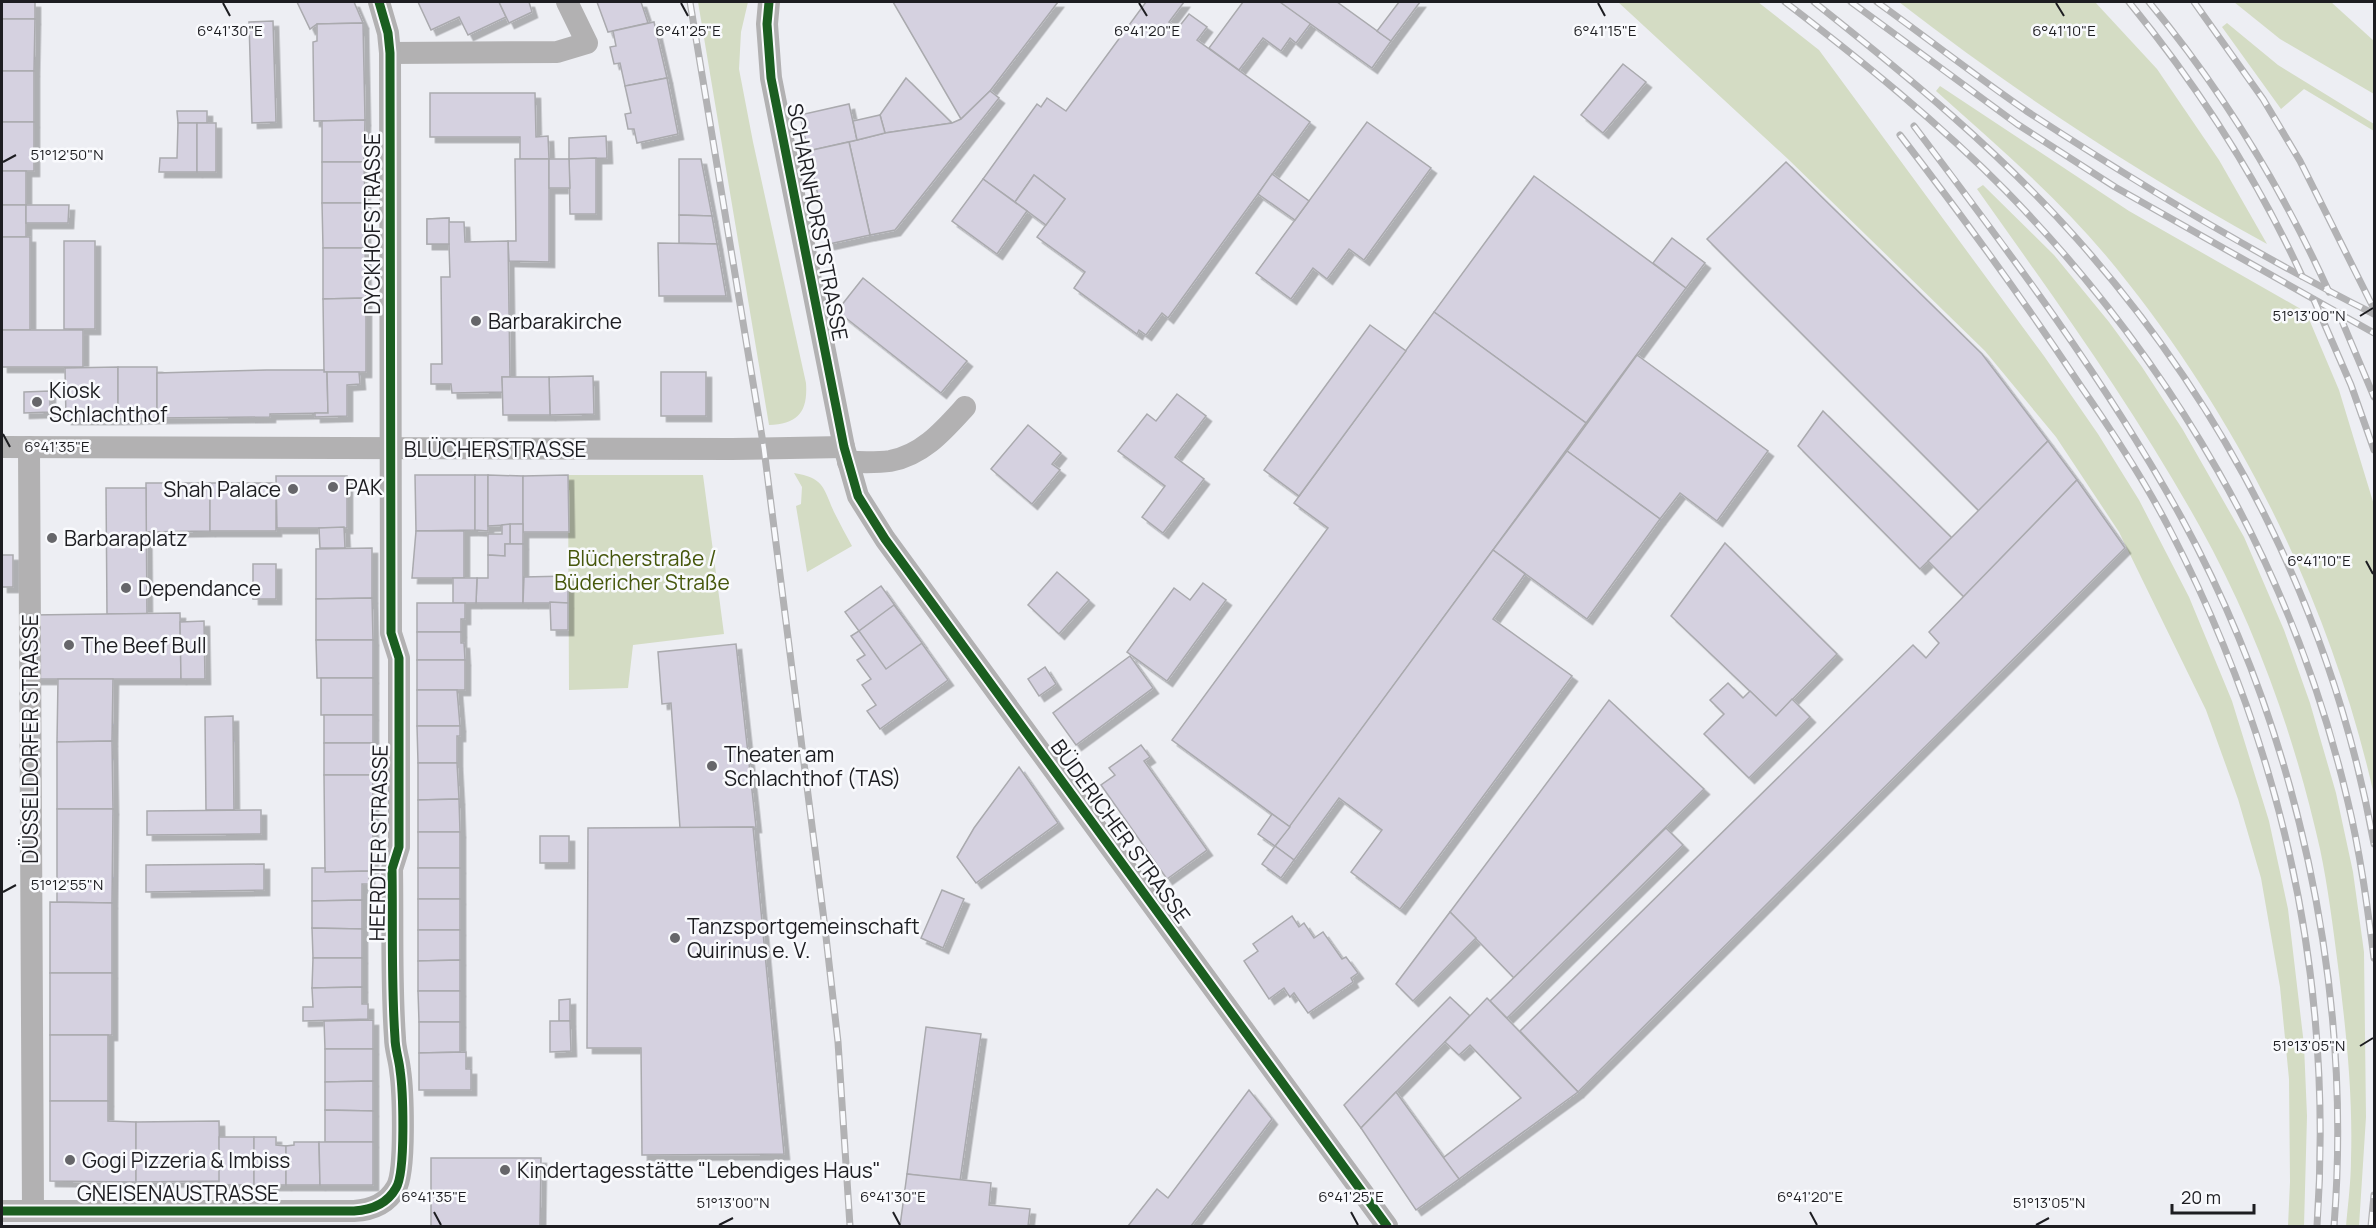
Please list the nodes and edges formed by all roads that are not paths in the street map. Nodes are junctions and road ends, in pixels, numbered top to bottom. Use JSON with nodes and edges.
{"nodes":[{"id":1,"x":379,"y":2,"type":"edge"},
{"id":2,"x":567,"y":2,"type":"edge"},
{"id":3,"x":770,"y":2,"type":"edge"},
{"id":4,"x":390,"y":53,"type":"junction"},
{"id":5,"x":965,"y":407,"type":"dead end"},
{"id":6,"x":2,"y":447,"type":"edge"},
{"id":7,"x":29,"y":447,"type":"junction"},
{"id":8,"x":391,"y":448,"type":"junction"},
{"id":9,"x":846,"y":455,"type":"junction"},
{"id":10,"x":2,"y":1211,"type":"edge"},
{"id":11,"x":33,"y":1211,"type":"junction"},
{"id":12,"x":354,"y":1219,"type":"edge"},
{"id":13,"x":1387,"y":1227,"type":"edge"}],
"edges":[{"from":1,"to":4,"type":"street","name":"DYCKHOFSTRASSE"},
{"from":2,"to":4,"type":"street"},
{"from":3,"to":9,"type":"street","name":"SCHARNHORSTSTRASSE"},
{"from":4,"to":8,"type":"street","name":"DYCKHOFSTRASSE"},
{"from":5,"to":9,"type":"street"},
{"from":6,"to":7,"type":"street","name":"BLÜCHERSTRASSE"},
{"from":7,"to":8,"type":"street","name":"BLÜCHERSTRASSE"},
{"from":7,"to":11,"type":"street","name":"DÜSSELDORFER STRASSE"},
{"from":8,"to":9,"type":"street","name":"BLÜCHERSTRASSE"},
{"from":8,"to":12,"type":"street","name":"HEERDTER STRASSE"},
{"from":9,"to":13,"type":"street","name":"BÜDERICHER STRASSE"},
{"from":10,"to":11,"type":"street","name":"GNEISENAUSTRASSE"},
{"from":11,"to":12,"type":"street","name":"GNEISENAUSTRASSE"}]}
